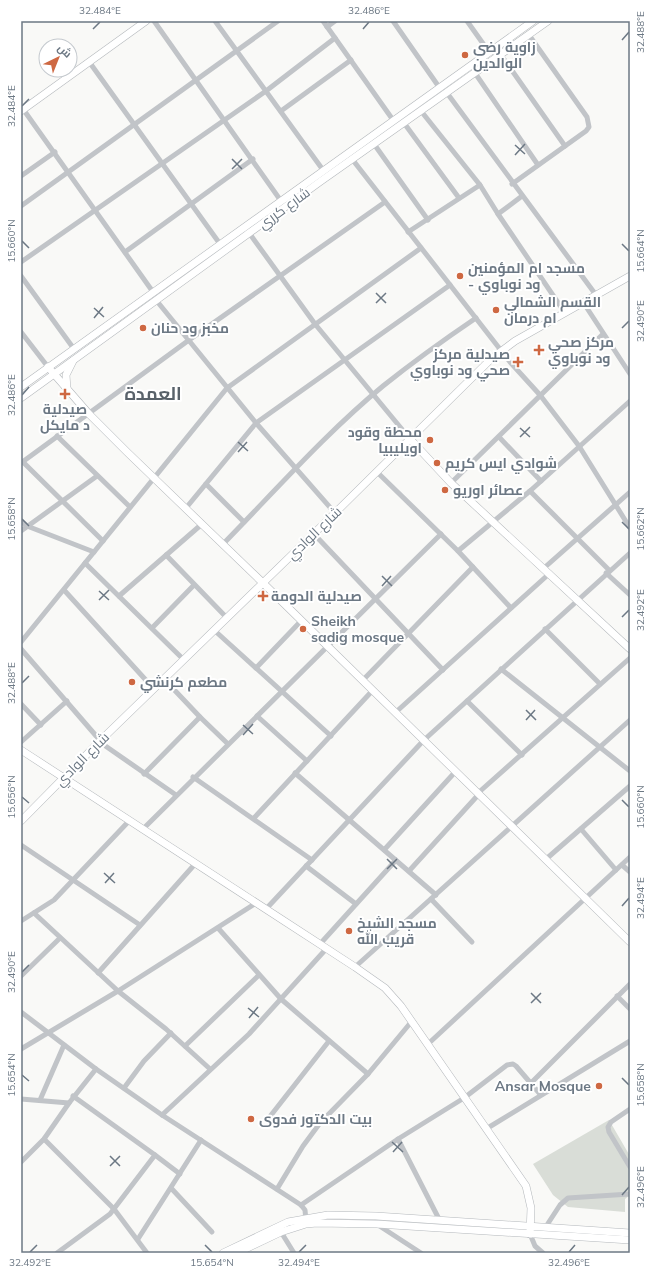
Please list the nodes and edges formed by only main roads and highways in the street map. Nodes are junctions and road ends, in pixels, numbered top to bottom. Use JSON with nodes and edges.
{"nodes":[{"id":1,"x":146,"y":21,"type":"edge"},
{"id":2,"x":533,"y":21,"type":"edge"},
{"id":3,"x":548,"y":21,"type":"edge"},
{"id":4,"x":22,"y":110,"type":"edge"},
{"id":5,"x":630,"y":276,"type":"edge"},
{"id":6,"x":104,"y":327,"type":"junction"},
{"id":7,"x":109,"y":333,"type":"junction"},
{"id":8,"x":74,"y":359,"type":"junction"},
{"id":9,"x":48,"y":367,"type":"junction"},
{"id":10,"x":54,"y":374,"type":"junction"},
{"id":11,"x":21,"y":387,"type":"edge"},
{"id":12,"x":68,"y":391,"type":"junction"},
{"id":13,"x":21,"y":398,"type":"edge"},
{"id":14,"x":410,"y":439,"type":"junction"},
{"id":15,"x":264,"y":583,"type":"junction"},
{"id":16,"x":630,"y":648,"type":"edge"},
{"id":17,"x":21,"y":750,"type":"edge"},
{"id":18,"x":62,"y":778,"type":"junction"},
{"id":19,"x":21,"y":821,"type":"edge"},
{"id":20,"x":630,"y":942,"type":"edge"},
{"id":21,"x":306,"y":1221,"type":"junction"},
{"id":22,"x":530,"y":1230,"type":"junction"},
{"id":23,"x":630,"y":1233,"type":"edge"},
{"id":24,"x":630,"y":1240,"type":"edge"},
{"id":25,"x":223,"y":1253,"type":"edge"},
{"id":26,"x":237,"y":1253,"type":"edge"}],
"edges":[{"from":1,"to":4,"type":"main road"},
{"from":2,"to":6,"type":"main road","name":"شارع كرري"},
{"from":3,"to":7,"type":"main road","name":"شارع كرري"},
{"from":5,"to":14,"type":"main road","name":"شارع الوادي"},
{"from":6,"to":7,"type":"main road"},
{"from":6,"to":9,"type":"main road","name":"شارع كرري"},
{"from":7,"to":8,"type":"main road","name":"شارع كرري"},
{"from":8,"to":10,"type":"main road","name":"شارع كرري"},
{"from":8,"to":12,"type":"main road"},
{"from":9,"to":10,"type":"main road"},
{"from":9,"to":11,"type":"main road","name":"شارع كرري"},
{"from":10,"to":12,"type":"main road"},
{"from":10,"to":13,"type":"main road","name":"شارع كرري"},
{"from":12,"to":15,"type":"main road"},
{"from":14,"to":15,"type":"main road","name":"شارع الوادي"},
{"from":14,"to":16,"type":"main road"},
{"from":15,"to":18,"type":"main road","name":"شارع الوادي"},
{"from":15,"to":20,"type":"main road"},
{"from":17,"to":18,"type":"main road"},
{"from":18,"to":19,"type":"main road","name":"شارع الوادي"},
{"from":18,"to":22,"type":"main road"},
{"from":21,"to":22,"type":"main road"},
{"from":21,"to":22,"type":"main road"},
{"from":21,"to":25,"type":"main road"},
{"from":21,"to":26,"type":"main road"},
{"from":22,"to":23,"type":"main road"},
{"from":22,"to":24,"type":"main road"}]}
